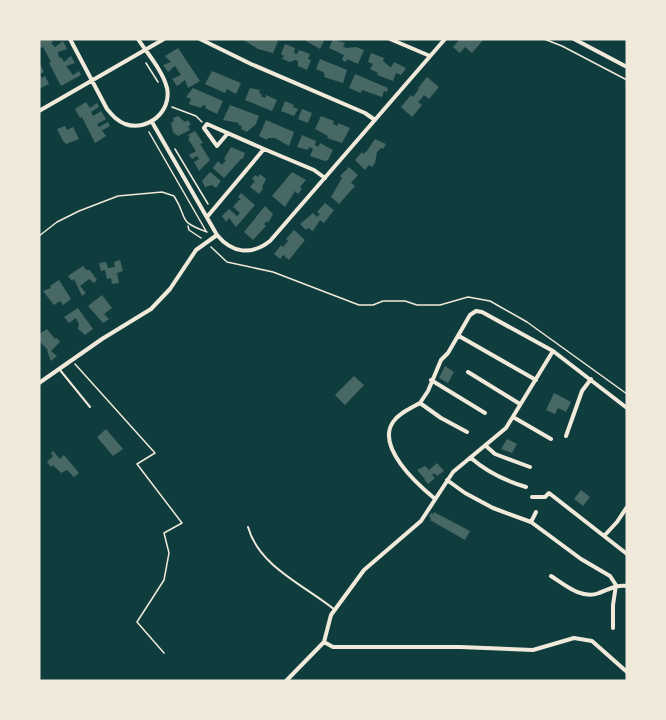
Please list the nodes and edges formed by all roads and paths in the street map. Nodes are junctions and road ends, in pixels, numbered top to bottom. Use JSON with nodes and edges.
{"nodes":[{"id":1,"x":70,"y":39,"type":"edge"},
{"id":2,"x":138,"y":39,"type":"edge"},
{"id":3,"x":164,"y":39,"type":"edge"},
{"id":4,"x":200,"y":39,"type":"edge"},
{"id":5,"x":390,"y":39,"type":"edge"},
{"id":6,"x":445,"y":39,"type":"edge"},
{"id":7,"x":544,"y":39,"type":"edge"},
{"id":8,"x":574,"y":39,"type":"edge"},
{"id":9,"x":142,"y":51,"type":"junction"},
{"id":10,"x":430,"y":56,"type":"junction"},
{"id":11,"x":627,"y":67,"type":"edge"},
{"id":12,"x":93,"y":80,"type":"junction"},
{"id":13,"x":627,"y":80,"type":"edge"},
{"id":14,"x":159,"y":84,"type":"dead end"},
{"id":15,"x":166,"y":105,"type":"junction"},
{"id":16,"x":39,"y":111,"type":"edge"},
{"id":17,"x":375,"y":120,"type":"junction"},
{"id":18,"x":152,"y":122,"type":"junction"},
{"id":19,"x":206,"y":126,"type":"junction"},
{"id":20,"x":156,"y":129,"type":"junction"},
{"id":21,"x":228,"y":133,"type":"junction"},
{"id":22,"x":173,"y":144,"type":"dead end"},
{"id":23,"x":264,"y":149,"type":"junction"},
{"id":24,"x":325,"y":178,"type":"junction"},
{"id":25,"x":212,"y":211,"type":"junction"},
{"id":26,"x":207,"y":217,"type":"junction"},
{"id":27,"x":188,"y":226,"type":"junction"},
{"id":28,"x":217,"y":235,"type":"junction"},
{"id":29,"x":39,"y":236,"type":"edge"},
{"id":30,"x":205,"y":242,"type":"junction"},
{"id":31,"x":459,"y":336,"type":"junction"},
{"id":32,"x":554,"y":351,"type":"junction"},
{"id":33,"x":73,"y":361,"type":"junction"},
{"id":34,"x":60,"y":370,"type":"junction"},
{"id":35,"x":468,"y":372,"type":"dead end"},
{"id":36,"x":591,"y":379,"type":"junction"},
{"id":37,"x":431,"y":380,"type":"junction"},
{"id":38,"x":536,"y":380,"type":"junction"},
{"id":39,"x":39,"y":383,"type":"edge"},
{"id":40,"x":627,"y":394,"type":"edge"},
{"id":41,"x":420,"y":403,"type":"junction"},
{"id":42,"x":520,"y":404,"type":"junction"},
{"id":43,"x":90,"y":407,"type":"dead end"},
{"id":44,"x":627,"y":408,"type":"edge"},
{"id":45,"x":485,"y":413,"type":"dead end"},
{"id":46,"x":513,"y":417,"type":"junction"},
{"id":47,"x":467,"y":432,"type":"dead end"},
{"id":48,"x":566,"y":436,"type":"dead end"},
{"id":49,"x":551,"y":439,"type":"dead end"},
{"id":50,"x":486,"y":446,"type":"junction"},
{"id":51,"x":471,"y":458,"type":"junction"},
{"id":52,"x":530,"y":467,"type":"dead end"},
{"id":53,"x":447,"y":480,"type":"junction"},
{"id":54,"x":526,"y":487,"type":"dead end"},
{"id":55,"x":532,"y":497,"type":"dead end"},
{"id":56,"x":434,"y":498,"type":"junction"},
{"id":57,"x":627,"y":507,"type":"edge"},
{"id":58,"x":537,"y":512,"type":"dead end"},
{"id":59,"x":531,"y":522,"type":"junction"},
{"id":60,"x":248,"y":527,"type":"dead end"},
{"id":61,"x":604,"y":536,"type":"junction"},
{"id":62,"x":627,"y":554,"type":"edge"},
{"id":63,"x":551,"y":576,"type":"dead end"},
{"id":64,"x":616,"y":585,"type":"junction"},
{"id":65,"x":627,"y":586,"type":"edge"},
{"id":66,"x":335,"y":610,"type":"junction"},
{"id":67,"x":613,"y":628,"type":"dead end"},
{"id":68,"x":324,"y":642,"type":"junction"},
{"id":69,"x":164,"y":653,"type":"dead end"},
{"id":70,"x":627,"y":672,"type":"edge"},
{"id":71,"x":286,"y":681,"type":"edge"}],
"edges":[{"from":1,"to":12,"type":"street"},
{"from":2,"to":9,"type":"street"},
{"from":3,"to":9,"type":"street"},
{"from":4,"to":17,"type":"street"},
{"from":5,"to":10,"type":"street"},
{"from":6,"to":10,"type":"street"},
{"from":7,"to":13,"type":"path"},
{"from":8,"to":11,"type":"street"},
{"from":9,"to":12,"type":"street"},
{"from":9,"to":14,"type":"path"},
{"from":9,"to":15,"type":"street"},
{"from":10,"to":17,"type":"street"},
{"from":12,"to":16,"type":"street"},
{"from":12,"to":18,"type":"street"},
{"from":15,"to":18,"type":"street"},
{"from":15,"to":19,"type":"path"},
{"from":17,"to":24,"type":"street"},
{"from":18,"to":20,"type":"street"},
{"from":19,"to":21,"type":"street"},
{"from":19,"to":21,"type":"street"},
{"from":20,"to":26,"type":"street"},
{"from":20,"to":27,"type":"path"},
{"from":21,"to":23,"type":"street"},
{"from":22,"to":25,"type":"path"},
{"from":23,"to":24,"type":"street"},
{"from":23,"to":25,"type":"street"},
{"from":24,"to":28,"type":"street"},
{"from":25,"to":26,"type":"street"},
{"from":26,"to":28,"type":"street"},
{"from":27,"to":29,"type":"path"},
{"from":27,"to":30,"type":"path"},
{"from":28,"to":30,"type":"street"},
{"from":30,"to":33,"type":"street"},
{"from":30,"to":40,"type":"path"},
{"from":31,"to":32,"type":"street"},
{"from":31,"to":37,"type":"street"},
{"from":31,"to":38,"type":"street"},
{"from":32,"to":36,"type":"street"},
{"from":32,"to":38,"type":"street"},
{"from":33,"to":34,"type":"street"},
{"from":33,"to":69,"type":"path"},
{"from":34,"to":39,"type":"street"},
{"from":34,"to":43,"type":"lane"},
{"from":35,"to":42,"type":"street"},
{"from":36,"to":44,"type":"street"},
{"from":36,"to":48,"type":"street"},
{"from":37,"to":41,"type":"street"},
{"from":37,"to":45,"type":"street"},
{"from":38,"to":42,"type":"street"},
{"from":41,"to":47,"type":"street"},
{"from":41,"to":56,"type":"street"},
{"from":42,"to":46,"type":"street"},
{"from":46,"to":49,"type":"street"},
{"from":46,"to":50,"type":"street"},
{"from":50,"to":51,"type":"street"},
{"from":50,"to":52,"type":"street"},
{"from":51,"to":53,"type":"street"},
{"from":51,"to":54,"type":"street"},
{"from":53,"to":56,"type":"street"},
{"from":53,"to":59,"type":"street"},
{"from":55,"to":61,"type":"street"},
{"from":56,"to":66,"type":"street"},
{"from":57,"to":61,"type":"street"},
{"from":58,"to":59,"type":"street"},
{"from":59,"to":64,"type":"street"},
{"from":60,"to":66,"type":"lane"},
{"from":61,"to":62,"type":"street"},
{"from":63,"to":64,"type":"street"},
{"from":64,"to":65,"type":"street"},
{"from":64,"to":67,"type":"street"},
{"from":66,"to":68,"type":"street"},
{"from":68,"to":70,"type":"street"},
{"from":68,"to":71,"type":"street"}]}
